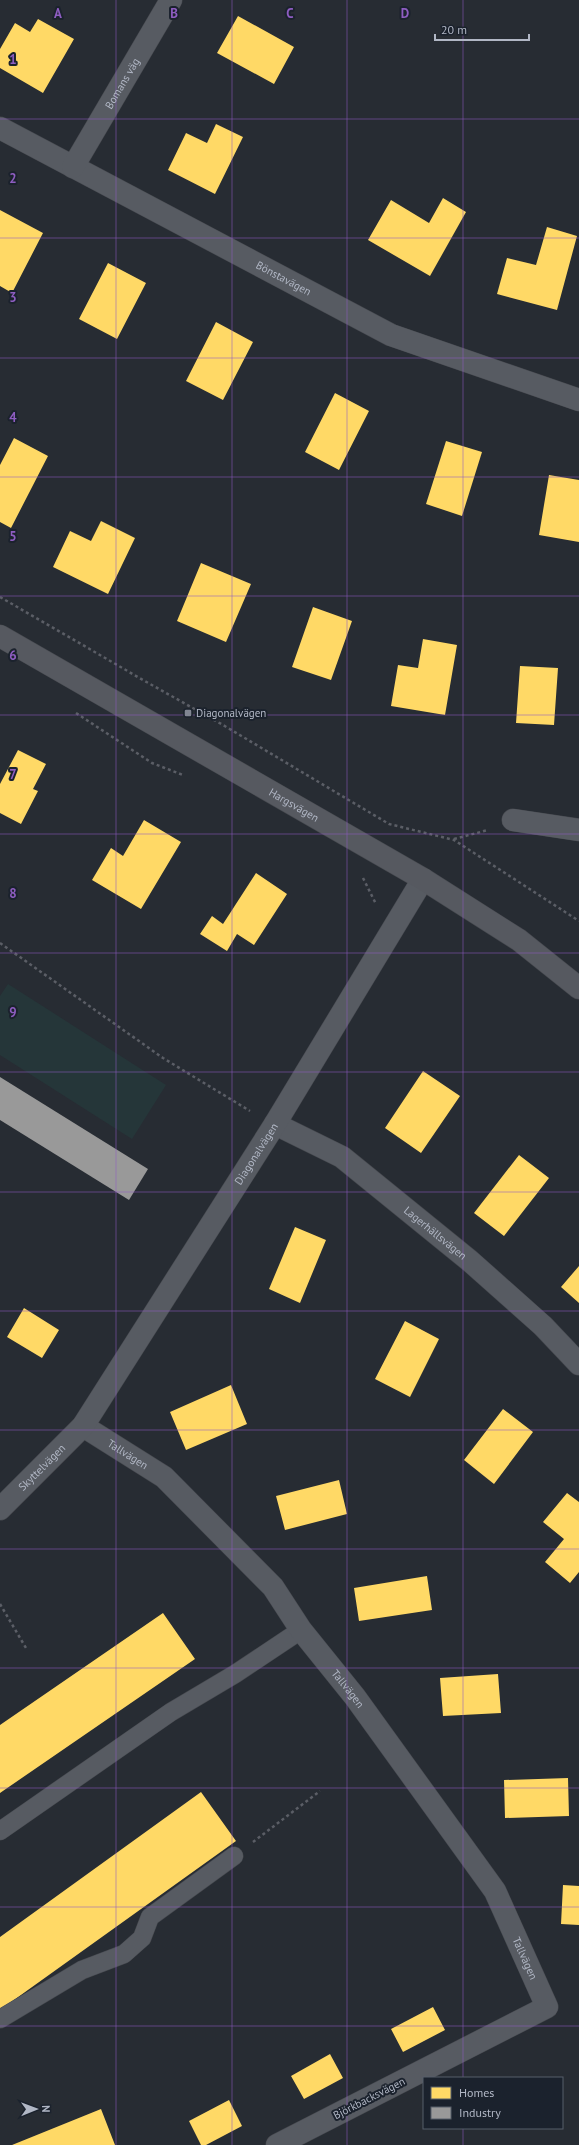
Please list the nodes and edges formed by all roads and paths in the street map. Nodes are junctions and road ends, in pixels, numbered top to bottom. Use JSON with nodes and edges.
{"nodes":[{"id":1,"x":171,"y":0,"type":"edge"},
{"id":2,"x":0,"y":128,"type":"edge"},
{"id":3,"x":73,"y":167,"type":"junction"},
{"id":4,"x":579,"y":400,"type":"edge"},
{"id":5,"x":0,"y":597,"type":"edge"},
{"id":6,"x":0,"y":636,"type":"edge"},
{"id":7,"x":74,"y":710,"type":"dead end"},
{"id":8,"x":186,"y":777,"type":"dead end"},
{"id":9,"x":513,"y":820,"type":"joint"},
{"id":10,"x":579,"y":830,"type":"edge"},
{"id":11,"x":454,"y":840,"type":"junction"},
{"id":12,"x":363,"y":876,"type":"dead end"},
{"id":13,"x":423,"y":879,"type":"junction"},
{"id":14,"x":373,"y":910,"type":"dead end"},
{"id":15,"x":579,"y":921,"type":"edge"},
{"id":16,"x":0,"y":943,"type":"edge"},
{"id":17,"x":579,"y":988,"type":"edge"},
{"id":18,"x":275,"y":1124,"type":"junction"},
{"id":19,"x":579,"y":1364,"type":"edge"},
{"id":20,"x":83,"y":1426,"type":"junction"},
{"id":21,"x":0,"y":1509,"type":"edge"},
{"id":22,"x":0,"y":1604,"type":"edge"},
{"id":23,"x":301,"y":1630,"type":"junction"},
{"id":24,"x":26,"y":1648,"type":"dead end"},
{"id":25,"x":320,"y":1791,"type":"dead end"},
{"id":26,"x":0,"y":1831,"type":"edge"},
{"id":27,"x":234,"y":1856,"type":"joint"},
{"id":28,"x":547,"y":2007,"type":"joint"},
{"id":29,"x":0,"y":2019,"type":"edge"},
{"id":30,"x":277,"y":2145,"type":"edge"}],
"edges":[{"from":1,"to":3,"type":"street","name":"Bomans väg"},
{"from":2,"to":3,"type":"street","name":"Bönstavägen"},
{"from":3,"to":4,"type":"street","name":"Bönstavägen"},
{"from":5,"to":11,"type":"path"},
{"from":6,"to":13,"type":"street","name":"Hargsvägen"},
{"from":7,"to":8,"type":"path"},
{"from":9,"to":10,"type":"street"},
{"from":9,"to":11,"type":"path"},
{"from":11,"to":15,"type":"path"},
{"from":12,"to":14,"type":"path"},
{"from":13,"to":17,"type":"street","name":"Hargsvägen"},
{"from":13,"to":18,"type":"street","name":"Diagonalvägen"},
{"from":16,"to":18,"type":"path"},
{"from":18,"to":19,"type":"street","name":"Lagerhällsvägen"},
{"from":18,"to":20,"type":"street","name":"Diagonalvägen"},
{"from":20,"to":21,"type":"street","name":"Skyttelvägen"},
{"from":20,"to":23,"type":"street","name":"Tallvägen"},
{"from":22,"to":24,"type":"path"},
{"from":23,"to":26,"type":"lane"},
{"from":23,"to":28,"type":"street","name":"Tallvägen"},
{"from":25,"to":27,"type":"path"},
{"from":27,"to":29,"type":"lane"},
{"from":28,"to":30,"type":"street","name":"Björkbacksvägen"}]}
